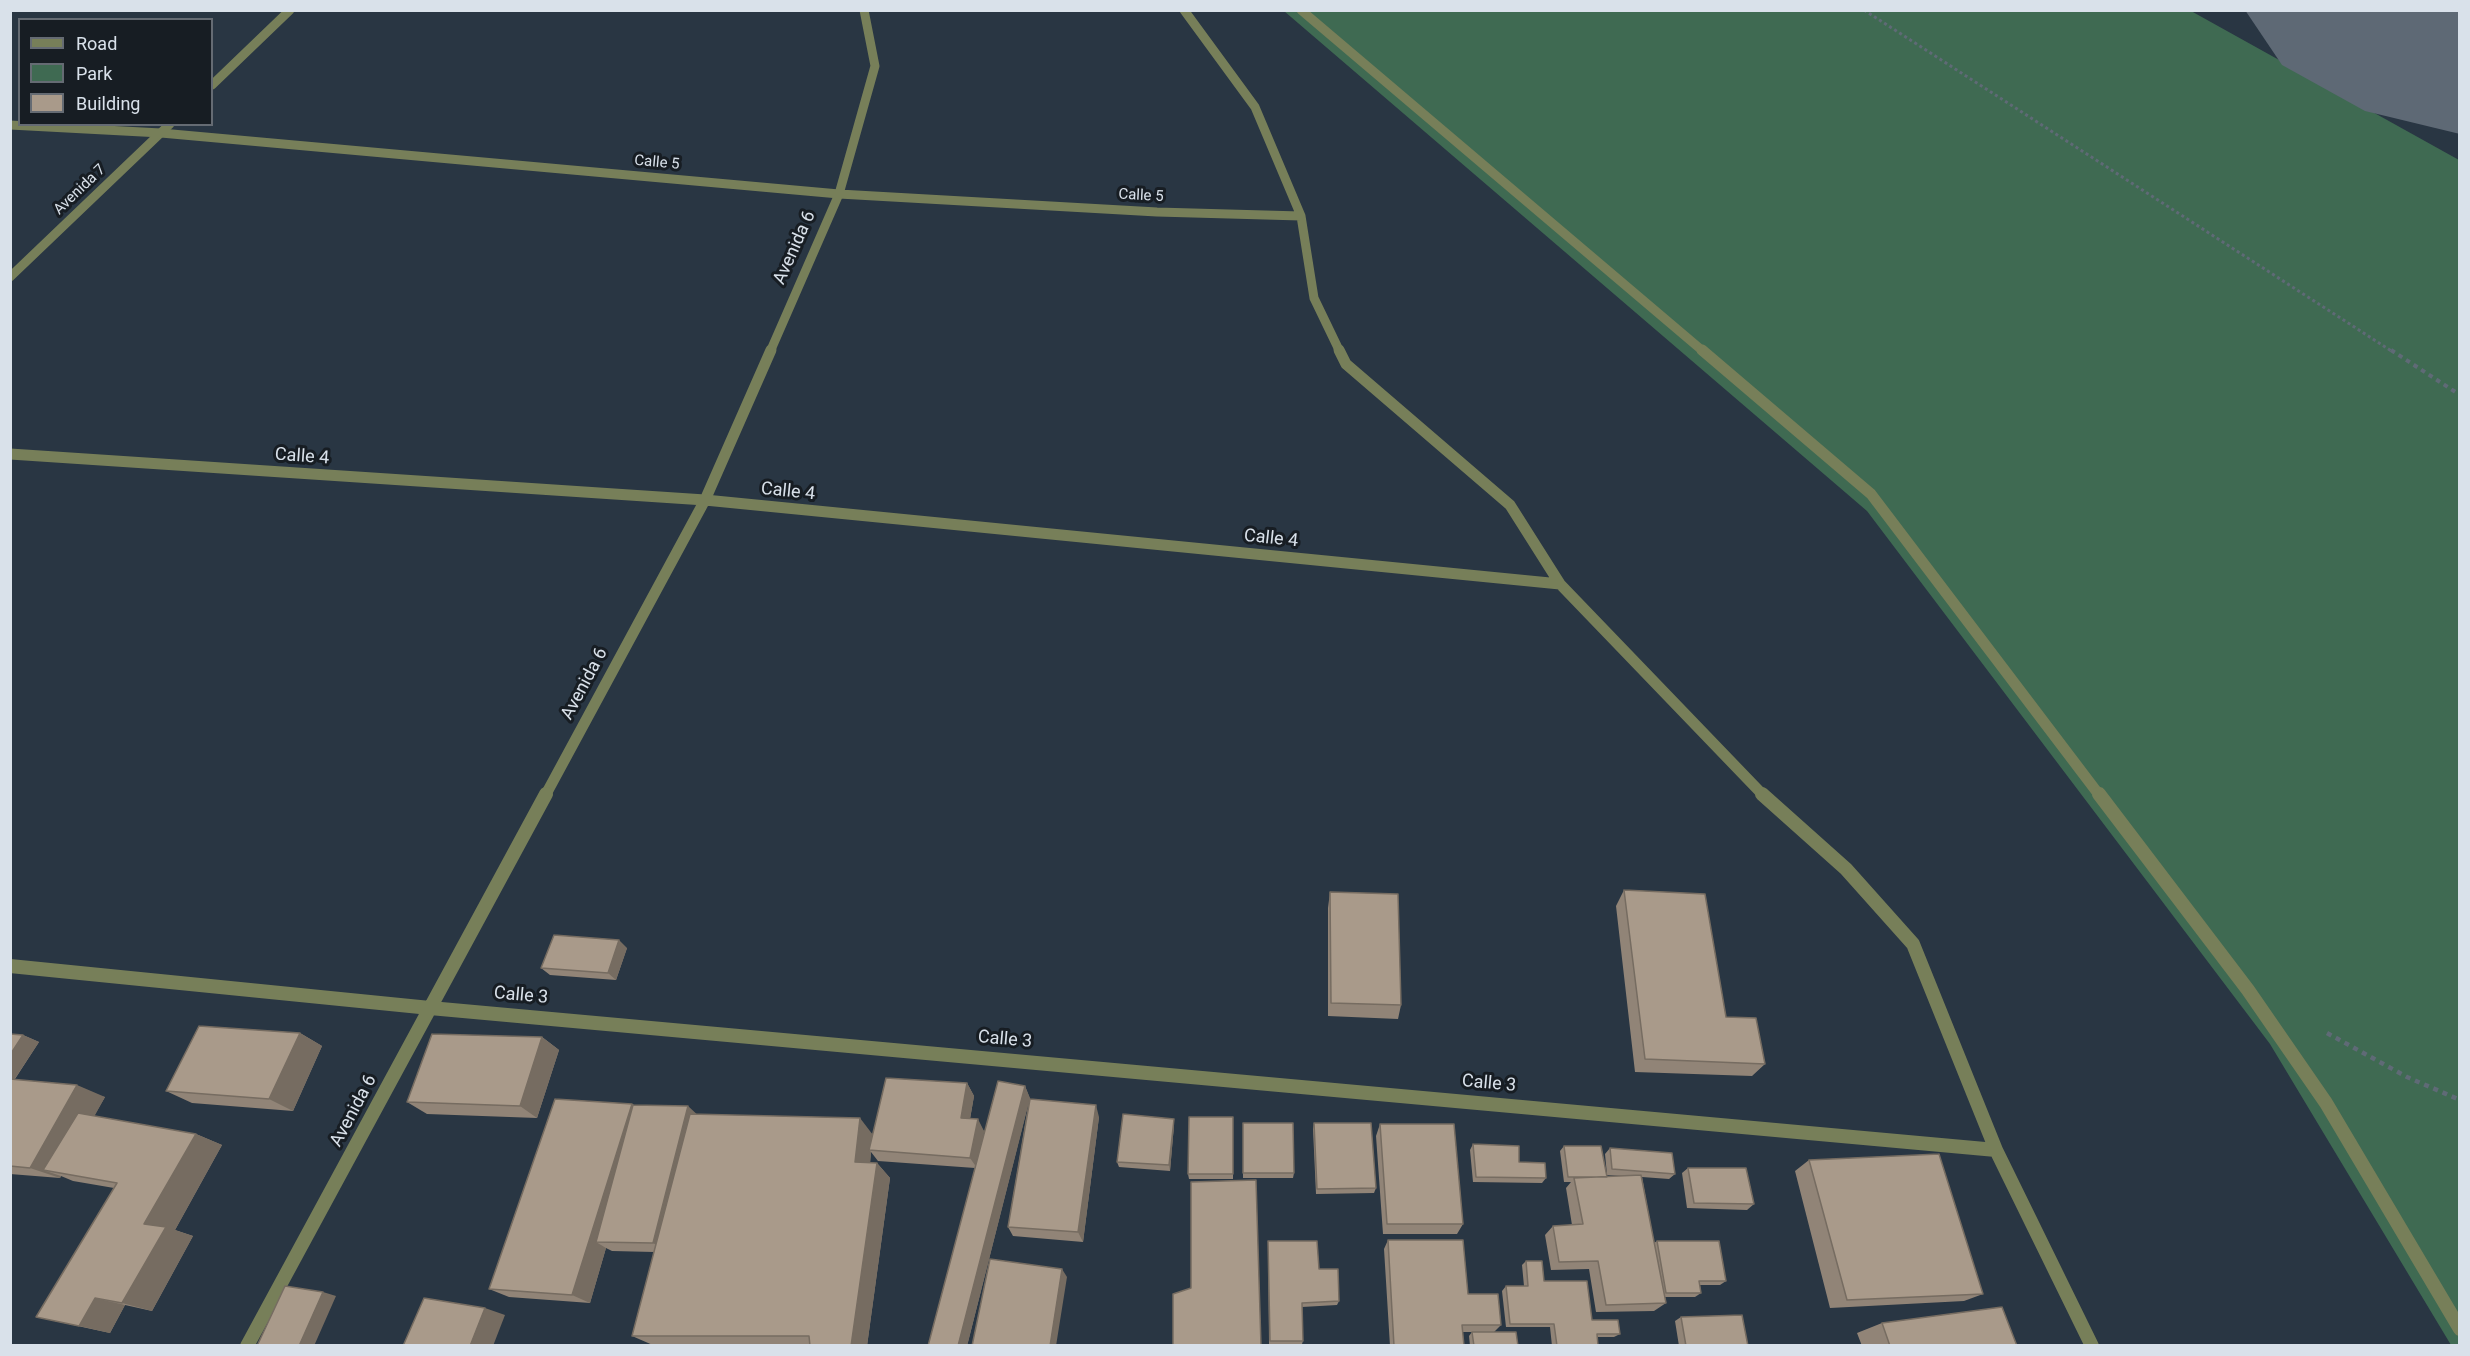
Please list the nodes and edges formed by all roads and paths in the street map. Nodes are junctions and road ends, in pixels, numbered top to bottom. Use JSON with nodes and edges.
{"nodes":[{"id":1,"x":290,"y":10,"type":"edge"},
{"id":2,"x":864,"y":10,"type":"edge"},
{"id":3,"x":1184,"y":10,"type":"edge"},
{"id":4,"x":1301,"y":10,"type":"edge"},
{"id":5,"x":1864,"y":10,"type":"edge"},
{"id":6,"x":213,"y":84,"type":"edge"},
{"id":7,"x":29,"y":126,"type":"edge"},
{"id":8,"x":168,"y":126,"type":"edge"},
{"id":9,"x":161,"y":133,"type":"junction"},
{"id":10,"x":839,"y":194,"type":"junction"},
{"id":11,"x":1301,"y":216,"type":"junction"},
{"id":12,"x":10,"y":277,"type":"edge"},
{"id":13,"x":2460,"y":395,"type":"edge"},
{"id":14,"x":10,"y":454,"type":"edge"},
{"id":15,"x":705,"y":500,"type":"junction"},
{"id":16,"x":1560,"y":584,"type":"junction"},
{"id":17,"x":10,"y":966,"type":"edge"},
{"id":18,"x":430,"y":1008,"type":"junction"},
{"id":19,"x":2318,"y":1028,"type":"dead end"},
{"id":20,"x":2460,"y":1100,"type":"edge"},
{"id":21,"x":1996,"y":1150,"type":"junction"},
{"id":22,"x":2460,"y":1329,"type":"edge"},
{"id":23,"x":247,"y":1346,"type":"edge"},
{"id":24,"x":2092,"y":1346,"type":"edge"}],
"edges":[{"from":1,"to":6,"type":"street"},
{"from":2,"to":10,"type":"street","name":"Avenida 6"},
{"from":3,"to":11,"type":"street"},
{"from":4,"to":22,"type":"street"},
{"from":5,"to":13,"type":"path"},
{"from":7,"to":9,"type":"street","name":"Calle 5"},
{"from":8,"to":9,"type":"street","name":"Avenida 7"},
{"from":9,"to":10,"type":"street","name":"Calle 5"},
{"from":9,"to":12,"type":"street","name":"Avenida 7"},
{"from":10,"to":11,"type":"street","name":"Calle 5"},
{"from":10,"to":15,"type":"street","name":"Avenida 6"},
{"from":11,"to":16,"type":"street"},
{"from":14,"to":15,"type":"street","name":"Calle 4"},
{"from":15,"to":16,"type":"street","name":"Calle 4"},
{"from":15,"to":18,"type":"street","name":"Avenida 6"},
{"from":16,"to":21,"type":"street"},
{"from":17,"to":18,"type":"street","name":"Calle 3"},
{"from":18,"to":21,"type":"street","name":"Calle 3"},
{"from":18,"to":23,"type":"street","name":"Avenida 6"},
{"from":19,"to":20,"type":"path"},
{"from":21,"to":24,"type":"street"}]}
